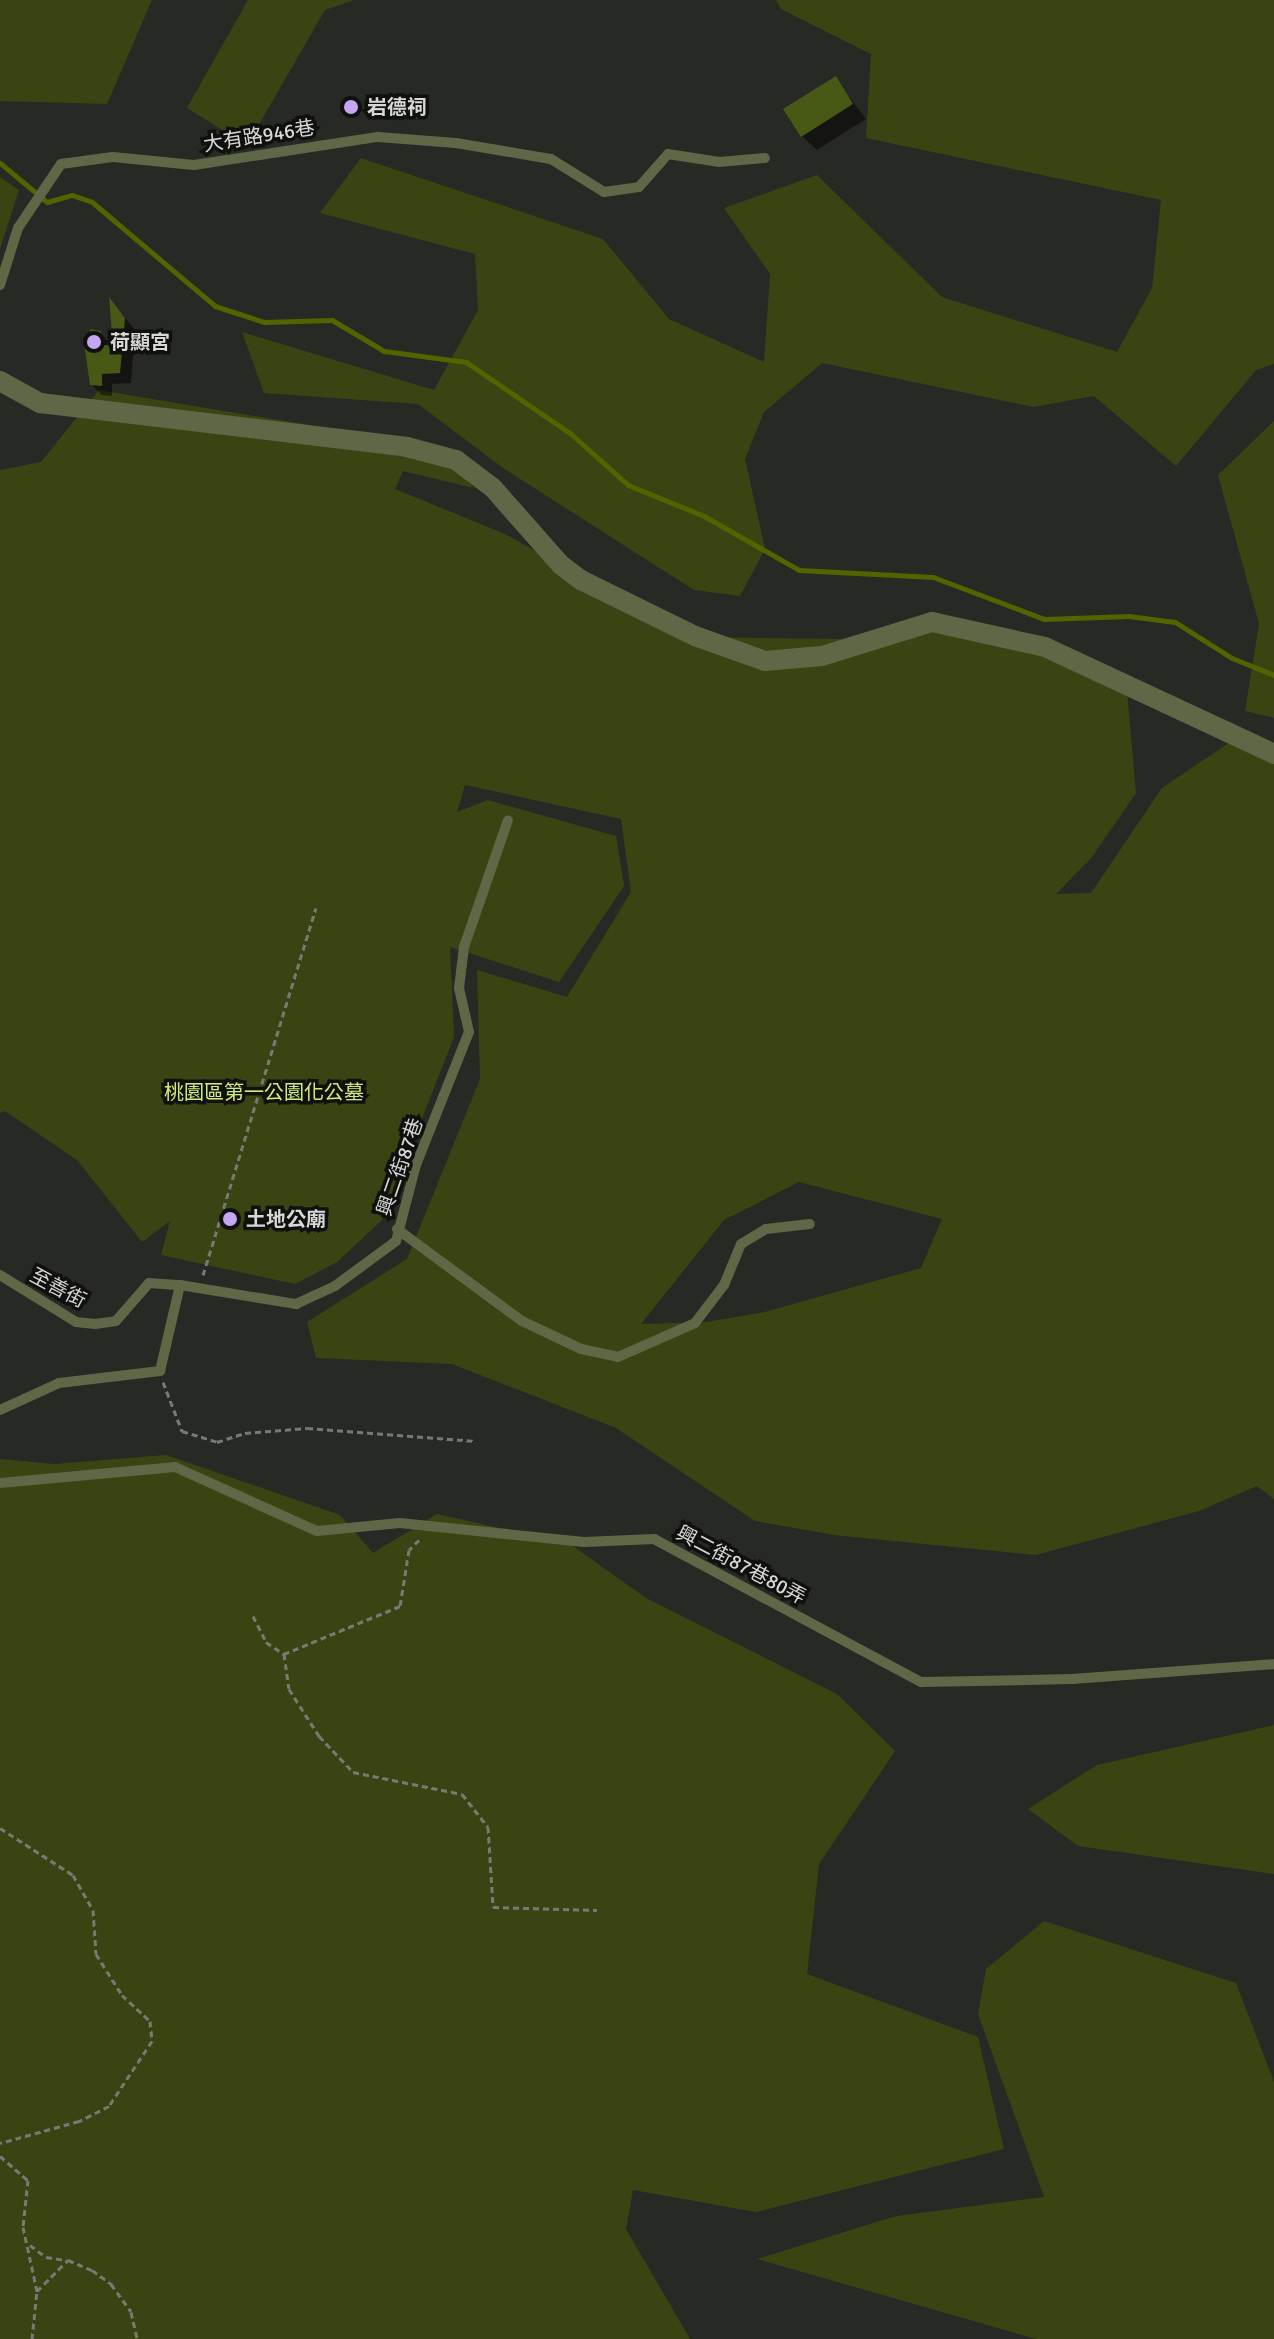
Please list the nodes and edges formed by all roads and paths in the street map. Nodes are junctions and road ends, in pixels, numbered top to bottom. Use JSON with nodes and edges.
{"nodes":[{"id":1,"x":765,"y":158,"type":"dead end"},
{"id":2,"x":0,"y":285,"type":"edge"},
{"id":3,"x":0,"y":381,"type":"edge"},
{"id":4,"x":1274,"y":754,"type":"edge"},
{"id":5,"x":508,"y":820,"type":"dead end"},
{"id":6,"x":316,"y":908,"type":"dead end"},
{"id":7,"x":810,"y":1224,"type":"dead end"},
{"id":8,"x":397,"y":1229,"type":"junction"},
{"id":9,"x":0,"y":1275,"type":"edge"},
{"id":10,"x":180,"y":1285,"type":"junction"},
{"id":11,"x":199,"y":1288,"type":"junction"},
{"id":12,"x":160,"y":1371,"type":"junction"},
{"id":13,"x":0,"y":1410,"type":"edge"},
{"id":14,"x":476,"y":1441,"type":"dead end"},
{"id":15,"x":0,"y":1483,"type":"edge"},
{"id":16,"x":434,"y":1526,"type":"junction"},
{"id":17,"x":253,"y":1616,"type":"dead end"},
{"id":18,"x":284,"y":1654,"type":"junction"},
{"id":19,"x":1274,"y":1664,"type":"edge"},
{"id":20,"x":0,"y":1828,"type":"edge"},
{"id":21,"x":597,"y":1910,"type":"dead end"},
{"id":22,"x":0,"y":2143,"type":"edge"},
{"id":23,"x":0,"y":2156,"type":"edge"},
{"id":24,"x":30,"y":2245,"type":"junction"},
{"id":25,"x":68,"y":2260,"type":"junction"},
{"id":26,"x":37,"y":2291,"type":"junction"},
{"id":27,"x":32,"y":2339,"type":"edge"},
{"id":28,"x":137,"y":2339,"type":"edge"}],
"edges":[{"from":1,"to":2,"type":"lane","name":"大有路946巷"},
{"from":3,"to":4,"type":"street"},
{"from":5,"to":8,"type":"lane","name":"興二街87巷"},
{"from":6,"to":11,"type":"path"},
{"from":7,"to":8,"type":"lane"},
{"from":8,"to":11,"type":"lane","name":"興二街87巷"},
{"from":9,"to":10,"type":"lane","name":"至善街"},
{"from":10,"to":11,"type":"lane","name":"興二街87巷"},
{"from":10,"to":12,"type":"lane"},
{"from":12,"to":13,"type":"lane"},
{"from":12,"to":14,"type":"path"},
{"from":15,"to":16,"type":"lane","name":"興二街87巷80弄"},
{"from":16,"to":18,"type":"path"},
{"from":16,"to":19,"type":"lane","name":"興二街87巷80弄"},
{"from":17,"to":18,"type":"path"},
{"from":18,"to":21,"type":"path"},
{"from":20,"to":22,"type":"path"},
{"from":23,"to":24,"type":"path"},
{"from":24,"to":25,"type":"path"},
{"from":24,"to":26,"type":"path"},
{"from":25,"to":26,"type":"path"},
{"from":25,"to":28,"type":"path"},
{"from":26,"to":27,"type":"path"}]}
